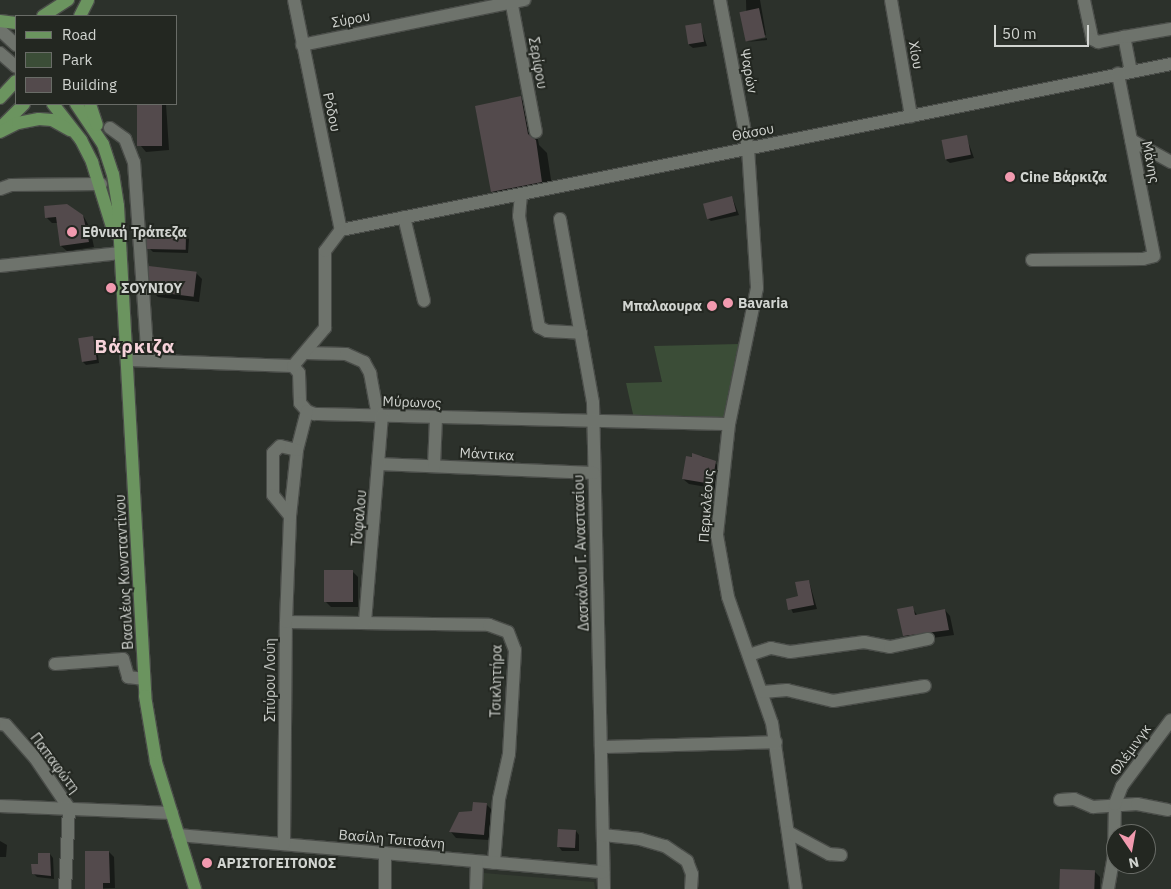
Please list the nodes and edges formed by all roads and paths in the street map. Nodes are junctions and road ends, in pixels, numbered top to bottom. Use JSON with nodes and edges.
{"nodes":[{"id":1,"x":68,"y":0,"type":"edge"},
{"id":2,"x":88,"y":0,"type":"edge"},
{"id":3,"x":294,"y":0,"type":"edge"},
{"id":4,"x":720,"y":0,"type":"edge"},
{"id":5,"x":891,"y":0,"type":"edge"},
{"id":6,"x":1084,"y":0,"type":"edge"},
{"id":7,"x":516,"y":1,"type":"edge"},
{"id":8,"x":45,"y":15,"type":"edge"},
{"id":9,"x":60,"y":15,"type":"edge"},
{"id":10,"x":80,"y":15,"type":"edge"},
{"id":11,"x":84,"y":15,"type":"edge"},
{"id":12,"x":0,"y":21,"type":"edge"},
{"id":13,"x":15,"y":23,"type":"edge"},
{"id":14,"x":1171,"y":29,"type":"edge"},
{"id":15,"x":0,"y":30,"type":"edge"},
{"id":16,"x":1124,"y":37,"type":"junction"},
{"id":17,"x":15,"y":44,"type":"edge"},
{"id":18,"x":302,"y":44,"type":"junction"},
{"id":19,"x":0,"y":52,"type":"edge"},
{"id":20,"x":1171,"y":64,"type":"edge"},
{"id":21,"x":15,"y":66,"type":"edge"},
{"id":22,"x":1131,"y":72,"type":"junction"},
{"id":23,"x":1118,"y":74,"type":"junction"},
{"id":24,"x":15,"y":82,"type":"edge"},
{"id":25,"x":0,"y":98,"type":"edge"},
{"id":26,"x":23,"y":105,"type":"edge"},
{"id":27,"x":54,"y":105,"type":"edge"},
{"id":28,"x":77,"y":105,"type":"edge"},
{"id":29,"x":90,"y":105,"type":"edge"},
{"id":30,"x":911,"y":116,"type":"junction"},
{"id":31,"x":110,"y":128,"type":"dead end"},
{"id":32,"x":0,"y":130,"type":"edge"},
{"id":33,"x":536,"y":132,"type":"dead end"},
{"id":34,"x":81,"y":140,"type":"junction"},
{"id":35,"x":1131,"y":140,"type":"junction"},
{"id":36,"x":103,"y":144,"type":"junction"},
{"id":37,"x":748,"y":148,"type":"junction"},
{"id":38,"x":1171,"y":162,"type":"edge"},
{"id":39,"x":101,"y":184,"type":"junction"},
{"id":40,"x":0,"y":190,"type":"edge"},
{"id":41,"x":521,"y":194,"type":"junction"},
{"id":42,"x":404,"y":217,"type":"junction"},
{"id":43,"x":560,"y":219,"type":"dead end"},
{"id":44,"x":341,"y":230,"type":"junction"},
{"id":45,"x":119,"y":250,"type":"junction"},
{"id":46,"x":1032,"y":260,"type":"dead end"},
{"id":47,"x":0,"y":266,"type":"edge"},
{"id":48,"x":424,"y":302,"type":"dead end"},
{"id":49,"x":581,"y":333,"type":"junction"},
{"id":50,"x":305,"y":353,"type":"junction"},
{"id":51,"x":129,"y":360,"type":"junction"},
{"id":52,"x":148,"y":361,"type":"junction"},
{"id":53,"x":293,"y":366,"type":"junction"},
{"id":54,"x":306,"y":411,"type":"junction"},
{"id":55,"x":380,"y":416,"type":"junction"},
{"id":56,"x":436,"y":418,"type":"junction"},
{"id":57,"x":593,"y":422,"type":"junction"},
{"id":58,"x":730,"y":424,"type":"junction"},
{"id":59,"x":298,"y":450,"type":"junction"},
{"id":60,"x":378,"y":464,"type":"junction"},
{"id":61,"x":434,"y":466,"type":"junction"},
{"id":62,"x":594,"y":473,"type":"junction"},
{"id":63,"x":290,"y":516,"type":"junction"},
{"id":64,"x":286,"y":622,"type":"junction"},
{"id":65,"x":366,"y":622,"type":"junction"},
{"id":66,"x":928,"y":639,"type":"dead end"},
{"id":67,"x":749,"y":655,"type":"junction"},
{"id":68,"x":55,"y":664,"type":"dead end"},
{"id":69,"x":144,"y":679,"type":"junction"},
{"id":70,"x":926,"y":686,"type":"dead end"},
{"id":71,"x":763,"y":692,"type":"junction"},
{"id":72,"x":1171,"y":720,"type":"edge"},
{"id":73,"x":0,"y":724,"type":"edge"},
{"id":74,"x":776,"y":742,"type":"junction"},
{"id":75,"x":602,"y":747,"type":"junction"},
{"id":76,"x":1060,"y":800,"type":"dead end"},
{"id":77,"x":0,"y":806,"type":"edge"},
{"id":78,"x":70,"y":808,"type":"junction"},
{"id":79,"x":1114,"y":808,"type":"junction"},
{"id":80,"x":1167,"y":810,"type":"dead end"},
{"id":81,"x":172,"y":813,"type":"junction"},
{"id":82,"x":788,"y":832,"type":"junction"},
{"id":83,"x":178,"y":835,"type":"junction"},
{"id":84,"x":603,"y":835,"type":"junction"},
{"id":85,"x":284,"y":844,"type":"junction"},
{"id":86,"x":385,"y":853,"type":"junction"},
{"id":87,"x":842,"y":856,"type":"dead end"},
{"id":88,"x":477,"y":862,"type":"junction"},
{"id":89,"x":494,"y":863,"type":"junction"},
{"id":90,"x":604,"y":872,"type":"junction"},
{"id":91,"x":65,"y":889,"type":"edge"},
{"id":92,"x":195,"y":889,"type":"edge"},
{"id":93,"x":385,"y":889,"type":"edge"},
{"id":94,"x":476,"y":889,"type":"edge"},
{"id":95,"x":604,"y":889,"type":"edge"},
{"id":96,"x":691,"y":889,"type":"edge"},
{"id":97,"x":796,"y":889,"type":"edge"},
{"id":98,"x":1108,"y":889,"type":"edge"}],
"edges":[{"from":1,"to":8,"type":"main road"},
{"from":1,"to":9,"type":"main road"},
{"from":2,"to":10,"type":"main road"},
{"from":2,"to":11,"type":"main road"},
{"from":3,"to":18,"type":"street","name":"Ρόδου"},
{"from":4,"to":37,"type":"street","name":"Ψαρών"},
{"from":5,"to":30,"type":"street","name":"Χίου"},
{"from":6,"to":16,"type":"street"},
{"from":7,"to":18,"type":"street","name":"Σύρου"},
{"from":7,"to":33,"type":"street","name":"Σερίφου"},
{"from":12,"to":13,"type":"main road"},
{"from":14,"to":16,"type":"street"},
{"from":15,"to":17,"type":"street"},
{"from":16,"to":22,"type":"street"},
{"from":18,"to":44,"type":"street","name":"Ρόδου"},
{"from":19,"to":21,"type":"street"},
{"from":20,"to":22,"type":"street","name":"Θάσου"},
{"from":22,"to":23,"type":"street","name":"Θάσου"},
{"from":23,"to":30,"type":"street","name":"Θάσου"},
{"from":23,"to":35,"type":"street","name":"Μάνης"},
{"from":24,"to":25,"type":"main road"},
{"from":26,"to":32,"type":"main road"},
{"from":27,"to":34,"type":"main road","name":"Βασιλέως Κωνσταντίνου"},
{"from":28,"to":36,"type":"main road","name":"Βασιλέως Κωνσταντίνου"},
{"from":29,"to":36,"type":"main road"},
{"from":30,"to":37,"type":"street","name":"Θάσου"},
{"from":31,"to":52,"type":"street"},
{"from":32,"to":34,"type":"main road"},
{"from":34,"to":39,"type":"main road","name":"Βασιλέως Κωνσταντίνου"},
{"from":35,"to":38,"type":"street"},
{"from":35,"to":46,"type":"street","name":"Μάνης"},
{"from":36,"to":45,"type":"main road","name":"Βασιλέως Κωνσταντίνου"},
{"from":37,"to":41,"type":"street","name":"Θάσου"},
{"from":37,"to":58,"type":"street","name":"Περικλέους"},
{"from":39,"to":40,"type":"street"},
{"from":39,"to":45,"type":"main road","name":"Βασιλέως Κωνσταντίνου"},
{"from":41,"to":42,"type":"street","name":"Θάσου"},
{"from":41,"to":49,"type":"street"},
{"from":42,"to":44,"type":"street","name":"Θάσου"},
{"from":42,"to":48,"type":"street"},
{"from":43,"to":49,"type":"street","name":"Δασκάλου Γ. Αναστασίου"},
{"from":44,"to":50,"type":"street"},
{"from":45,"to":47,"type":"street"},
{"from":45,"to":51,"type":"main road","name":"Βασιλέως Κωνσταντίνου"},
{"from":49,"to":57,"type":"street","name":"Δασκάλου Γ. Αναστασίου"},
{"from":50,"to":53,"type":"street"},
{"from":50,"to":55,"type":"street","name":"Τόφαλου"},
{"from":51,"to":52,"type":"street"},
{"from":51,"to":69,"type":"main road","name":"Βασιλέως Κωνσταντίνου"},
{"from":52,"to":53,"type":"street"},
{"from":53,"to":54,"type":"street"},
{"from":54,"to":55,"type":"street","name":"Μύρωνος"},
{"from":54,"to":59,"type":"street","name":"Σπύρου Λούη"},
{"from":55,"to":56,"type":"street","name":"Μύρωνος"},
{"from":55,"to":60,"type":"street","name":"Τόφαλου"},
{"from":56,"to":57,"type":"street","name":"Μύρωνος"},
{"from":56,"to":61,"type":"street"},
{"from":57,"to":58,"type":"street","name":"Μύρωνος"},
{"from":57,"to":62,"type":"street","name":"Δασκάλου Γ. Αναστασίου"},
{"from":58,"to":67,"type":"street","name":"Περικλέους"},
{"from":59,"to":63,"type":"street","name":"Σπύρου Λούη"},
{"from":59,"to":63,"type":"street"},
{"from":60,"to":61,"type":"street","name":"Μάντικα"},
{"from":60,"to":65,"type":"street","name":"Τόφαλου"},
{"from":61,"to":62,"type":"street","name":"Μάντικα"},
{"from":62,"to":75,"type":"street","name":"Δασκάλου Γ. Αναστασίου"},
{"from":63,"to":64,"type":"street","name":"Σπύρου Λούη"},
{"from":64,"to":65,"type":"street","name":"Τσικλητήρα"},
{"from":64,"to":85,"type":"street","name":"Σπύρου Λούη"},
{"from":65,"to":89,"type":"street","name":"Τσικλητήρα"},
{"from":66,"to":67,"type":"street"},
{"from":67,"to":71,"type":"street","name":"Περικλέους"},
{"from":68,"to":69,"type":"street"},
{"from":69,"to":81,"type":"main road","name":"Βασιλέως Κωνσταντίνου"},
{"from":70,"to":71,"type":"street"},
{"from":71,"to":74,"type":"street","name":"Περικλέους"},
{"from":72,"to":79,"type":"street","name":"Φλέμινγκ"},
{"from":73,"to":78,"type":"street","name":"Παπαφώτη"},
{"from":74,"to":75,"type":"street"},
{"from":74,"to":82,"type":"street","name":"Περικλέους"},
{"from":75,"to":84,"type":"street","name":"Δασκάλου Γ. Αναστασίου"},
{"from":76,"to":79,"type":"street"},
{"from":77,"to":78,"type":"street"},
{"from":78,"to":81,"type":"street"},
{"from":78,"to":91,"type":"street","name":"Παπαφώτη"},
{"from":79,"to":80,"type":"street"},
{"from":79,"to":98,"type":"street","name":"Φλέμινγκ"},
{"from":81,"to":83,"type":"main road","name":"Βασιλέως Κωνσταντίνου"},
{"from":82,"to":87,"type":"street"},
{"from":82,"to":97,"type":"street","name":"Περικλέους"},
{"from":83,"to":85,"type":"street","name":"Βασίλη Τσιτσάνη"},
{"from":83,"to":92,"type":"main road","name":"Βασιλέως Κωνσταντίνου"},
{"from":84,"to":90,"type":"street","name":"Δασκάλου Γ. Αναστασίου"},
{"from":84,"to":96,"type":"street"},
{"from":85,"to":86,"type":"street","name":"Βασίλη Τσιτσάνη"},
{"from":86,"to":88,"type":"street","name":"Βασίλη Τσιτσάνη"},
{"from":86,"to":93,"type":"street"},
{"from":88,"to":89,"type":"street","name":"Βασίλη Τσιτσάνη"},
{"from":88,"to":94,"type":"street"},
{"from":89,"to":90,"type":"street","name":"Βασίλη Τσιτσάνη"},
{"from":90,"to":95,"type":"street","name":"Δασκάλου Γ. Αναστασίου"}]}
